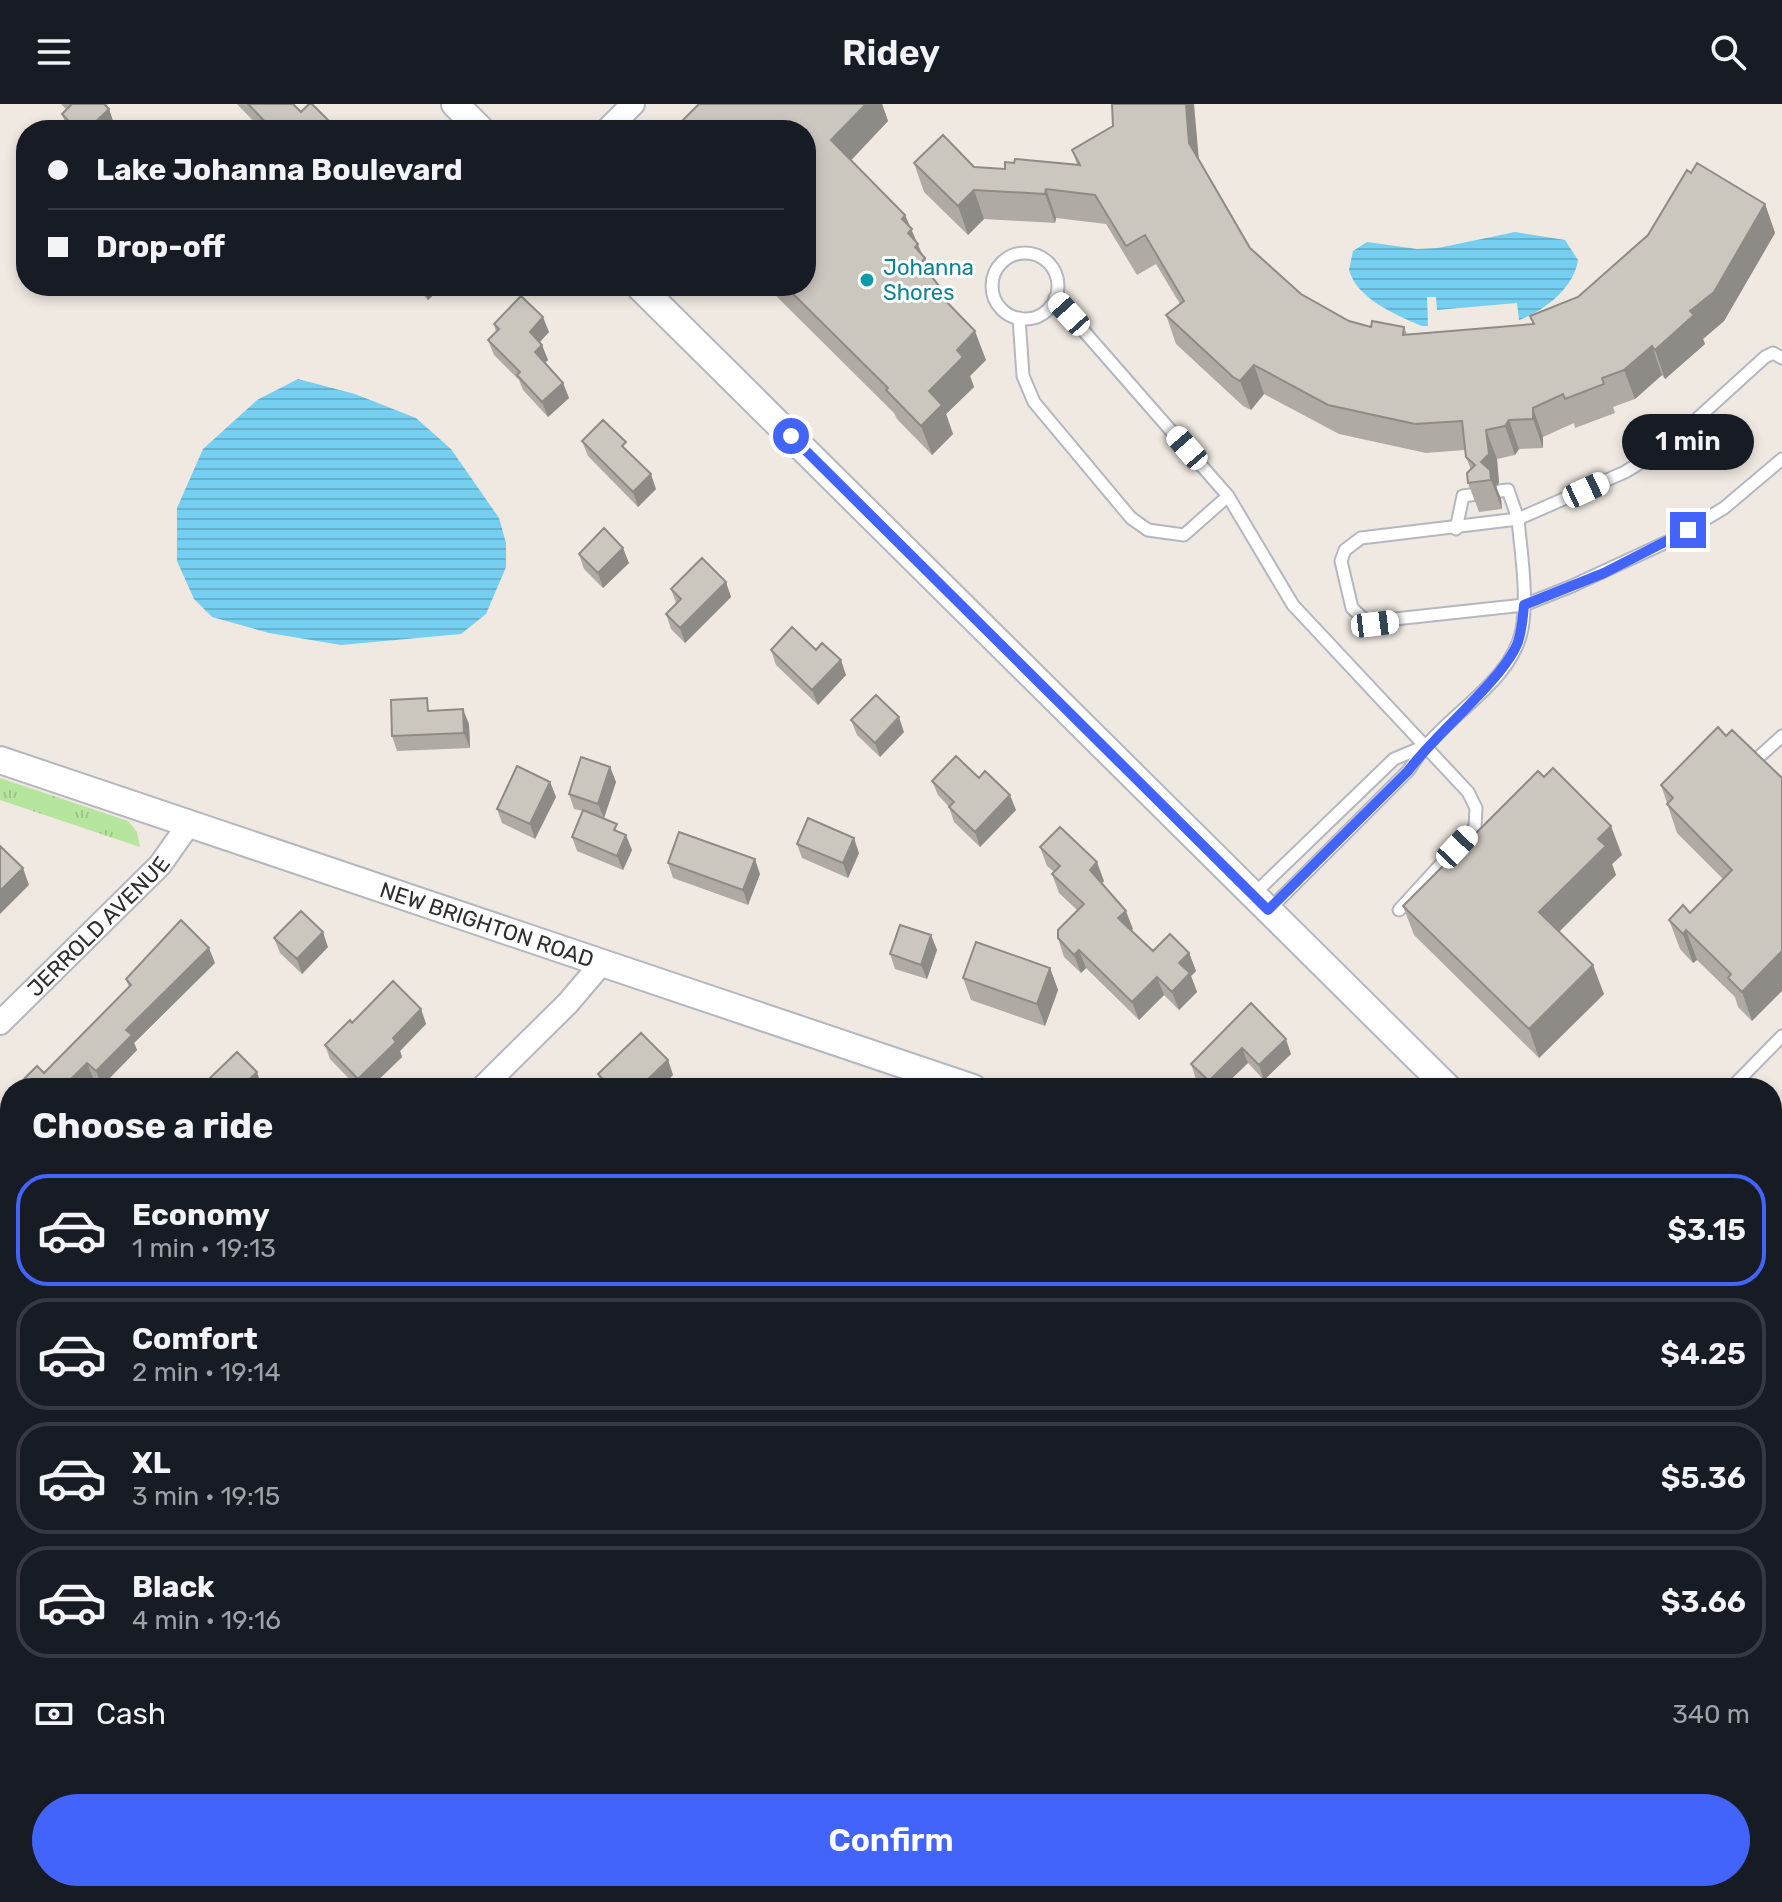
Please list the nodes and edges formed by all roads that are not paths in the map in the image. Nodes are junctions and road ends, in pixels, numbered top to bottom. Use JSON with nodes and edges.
{"nodes":[{"id":1,"x":455,"y":104,"type":"edge"},
{"id":2,"x":633,"y":104,"type":"edge"},
{"id":3,"x":471,"y":120,"type":"edge"},
{"id":4,"x":617,"y":120,"type":"edge"},
{"id":5,"x":649,"y":296,"type":"edge"},
{"id":6,"x":1055,"y":298,"type":"junction"},
{"id":7,"x":1019,"y":318,"type":"junction"},
{"id":8,"x":1782,"y":358,"type":"edge"},
{"id":9,"x":1782,"y":459,"type":"edge"},
{"id":10,"x":1500,"y":491,"type":"dead end"},
{"id":11,"x":1477,"y":494,"type":"edge"},
{"id":12,"x":1228,"y":496,"type":"junction"},
{"id":13,"x":1518,"y":519,"type":"junction"},
{"id":14,"x":1456,"y":529,"type":"junction"},
{"id":15,"x":1524,"y":605,"type":"junction"},
{"id":16,"x":1782,"y":736,"type":"edge"},
{"id":17,"x":1425,"y":746,"type":"junction"},
{"id":18,"x":1760,"y":756,"type":"edge"},
{"id":19,"x":0,"y":760,"type":"edge"},
{"id":20,"x":189,"y":824,"type":"junction"},
{"id":21,"x":1261,"y":903,"type":"junction"},
{"id":22,"x":1399,"y":910,"type":"dead end"},
{"id":23,"x":602,"y":963,"type":"junction"},
{"id":24,"x":0,"y":1023,"type":"edge"},
{"id":25,"x":1782,"y":1036,"type":"edge"},
{"id":26,"x":492,"y":1078,"type":"edge"},
{"id":27,"x":943,"y":1078,"type":"edge"},
{"id":28,"x":1438,"y":1078,"type":"edge"},
{"id":29,"x":1741,"y":1078,"type":"edge"}],
"edges":[{"from":1,"to":3,"type":"street"},
{"from":2,"to":4,"type":"street"},
{"from":5,"to":21,"type":"street"},
{"from":6,"to":7,"type":"lane"},
{"from":6,"to":7,"type":"lane"},
{"from":6,"to":12,"type":"lane"},
{"from":7,"to":12,"type":"lane"},
{"from":8,"to":13,"type":"lane"},
{"from":9,"to":15,"type":"lane"},
{"from":10,"to":13,"type":"lane"},
{"from":11,"to":14,"type":"lane"},
{"from":12,"to":17,"type":"lane"},
{"from":13,"to":14,"type":"lane"},
{"from":13,"to":15,"type":"lane"},
{"from":14,"to":15,"type":"lane"},
{"from":15,"to":17,"type":"lane"},
{"from":16,"to":18,"type":"lane"},
{"from":17,"to":21,"type":"lane"},
{"from":17,"to":21,"type":"lane"},
{"from":17,"to":22,"type":"lane"},
{"from":19,"to":20,"type":"street","name":"NEW BRIGHTON ROAD"},
{"from":20,"to":23,"type":"street","name":"NEW BRIGHTON ROAD"},
{"from":20,"to":24,"type":"street","name":"JERROLD AVENUE"},
{"from":21,"to":28,"type":"street"},
{"from":23,"to":26,"type":"street"},
{"from":23,"to":27,"type":"street","name":"NEW BRIGHTON ROAD"},
{"from":25,"to":29,"type":"lane"}]}
